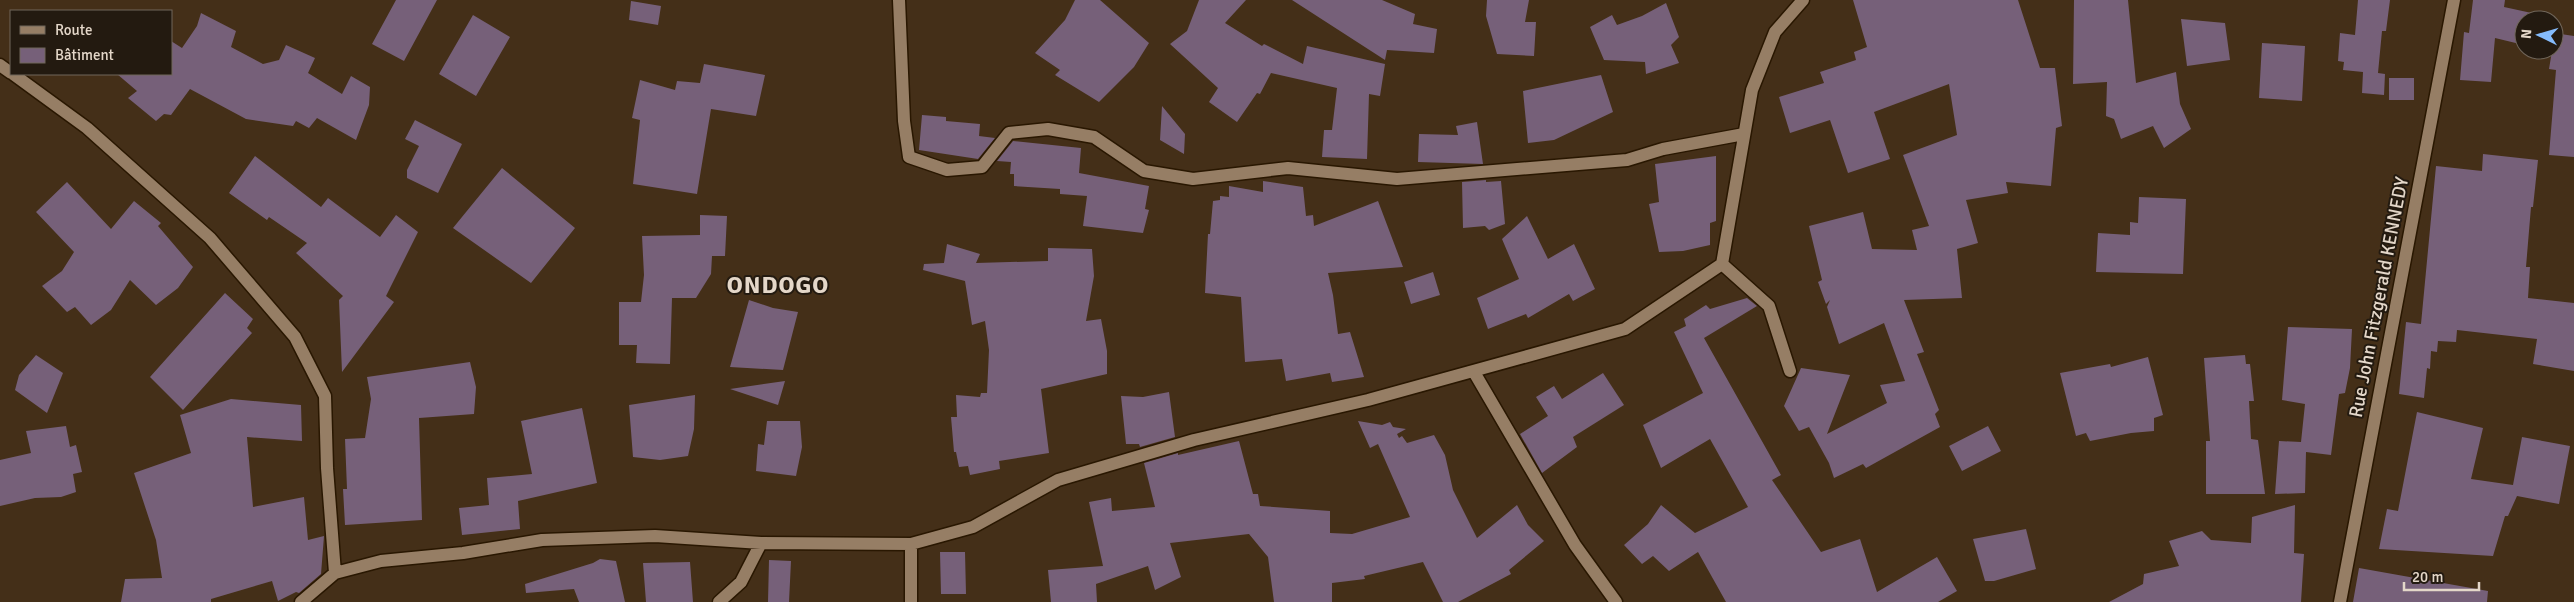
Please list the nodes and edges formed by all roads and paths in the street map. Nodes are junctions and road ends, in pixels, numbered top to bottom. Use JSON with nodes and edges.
{"nodes":[{"id":1,"x":899,"y":0,"type":"edge"},
{"id":2,"x":1802,"y":0,"type":"edge"},
{"id":3,"x":2454,"y":0,"type":"edge"},
{"id":4,"x":15,"y":75,"type":"edge"},
{"id":5,"x":1744,"y":134,"type":"junction"},
{"id":6,"x":1722,"y":264,"type":"junction"},
{"id":7,"x":1790,"y":371,"type":"dead end"},
{"id":8,"x":1474,"y":372,"type":"junction"},
{"id":9,"x":761,"y":543,"type":"junction"},
{"id":10,"x":911,"y":544,"type":"junction"},
{"id":11,"x":335,"y":573,"type":"junction"},
{"id":12,"x":301,"y":602,"type":"edge"},
{"id":13,"x":720,"y":602,"type":"edge"},
{"id":14,"x":912,"y":602,"type":"edge"},
{"id":15,"x":1616,"y":602,"type":"edge"},
{"id":16,"x":2340,"y":602,"type":"edge"}],
"edges":[{"from":1,"to":5,"type":"street"},
{"from":2,"to":5,"type":"street"},
{"from":3,"to":16,"type":"street","name":"Rue John Fitzgerald KENNEDY"},
{"from":4,"to":11,"type":"street"},
{"from":5,"to":6,"type":"street"},
{"from":6,"to":7,"type":"street"},
{"from":6,"to":8,"type":"street"},
{"from":8,"to":10,"type":"street"},
{"from":8,"to":15,"type":"street"},
{"from":9,"to":10,"type":"street"},
{"from":9,"to":11,"type":"street"},
{"from":9,"to":13,"type":"street"},
{"from":10,"to":14,"type":"street"},
{"from":11,"to":12,"type":"street"}]}
